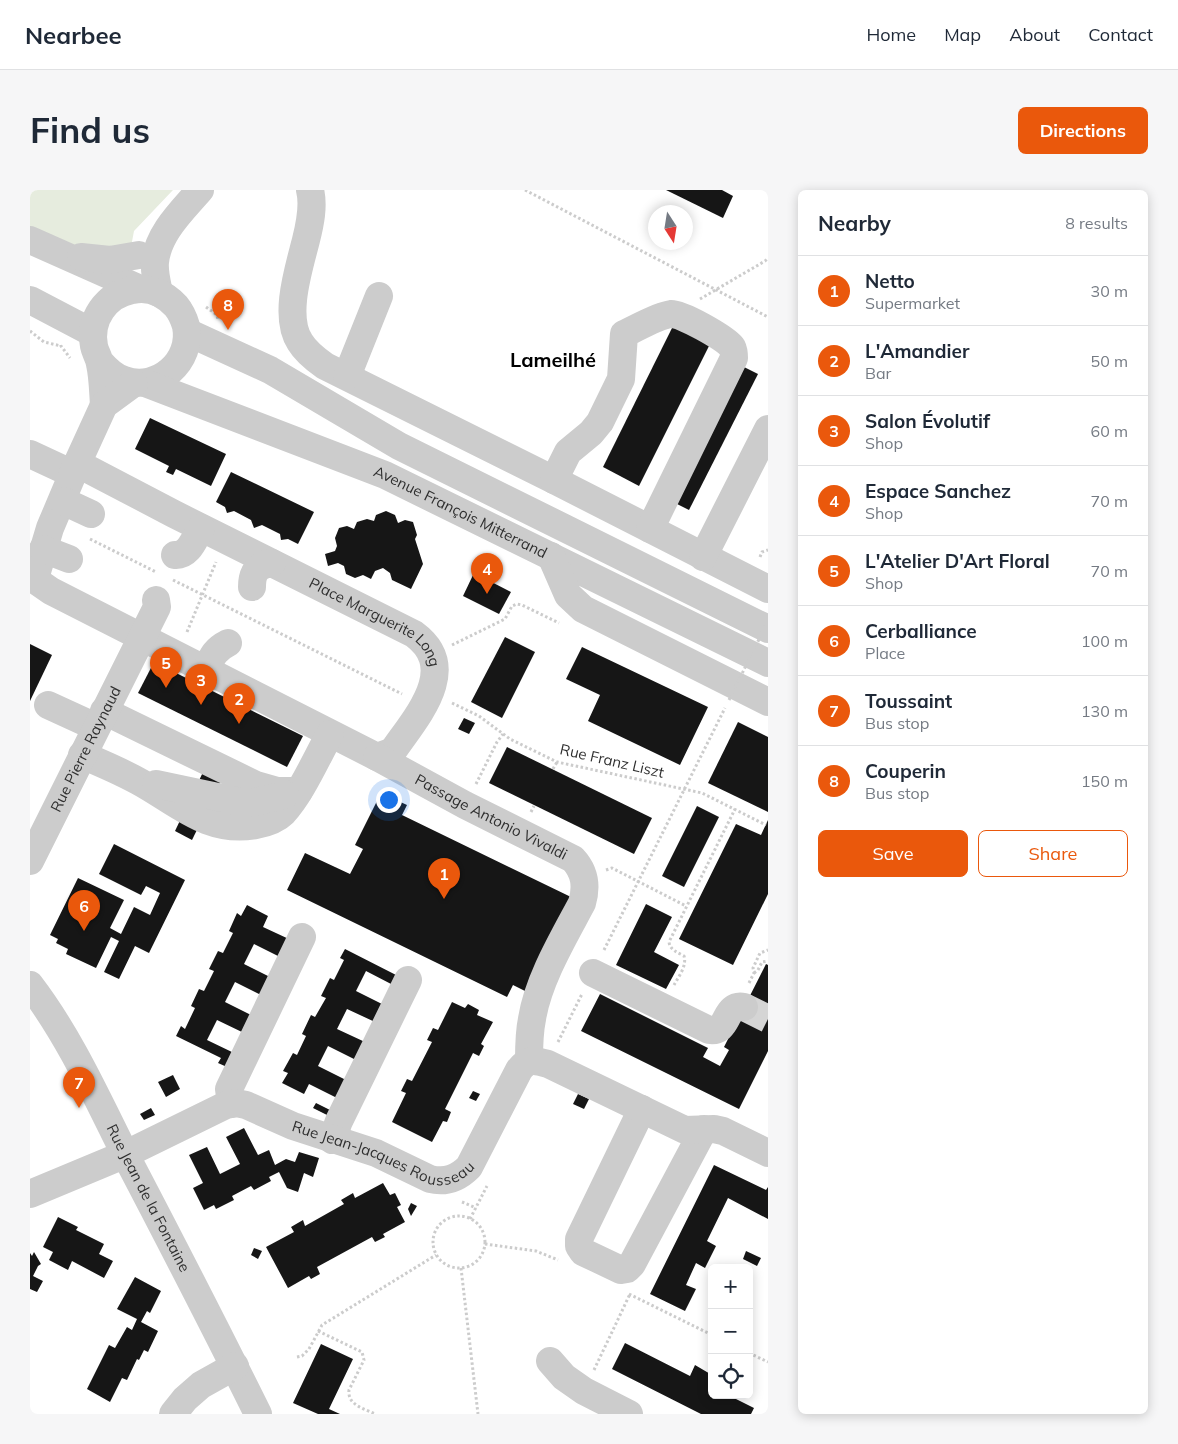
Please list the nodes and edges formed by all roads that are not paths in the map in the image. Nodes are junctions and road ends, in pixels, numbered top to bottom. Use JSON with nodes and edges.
{"nodes":[{"id":1,"x":200,"y":190,"type":"edge"},
{"id":2,"x":310,"y":190,"type":"edge"},
{"id":3,"x":164,"y":234,"type":"junction"},
{"id":4,"x":30,"y":240,"type":"edge"},
{"id":5,"x":139,"y":255,"type":"junction"},
{"id":6,"x":62,"y":256,"type":"junction"},
{"id":7,"x":137,"y":289,"type":"junction"},
{"id":8,"x":379,"y":296,"type":"dead end"},
{"id":9,"x":30,"y":300,"type":"edge"},
{"id":10,"x":187,"y":332,"type":"junction"},
{"id":11,"x":92,"y":333,"type":"junction"},
{"id":12,"x":100,"y":362,"type":"junction"},
{"id":13,"x":347,"y":376,"type":"junction"},
{"id":14,"x":139,"y":383,"type":"junction"},
{"id":15,"x":104,"y":406,"type":"junction"},
{"id":16,"x":768,"y":429,"type":"edge"},
{"id":17,"x":30,"y":454,"type":"edge"},
{"id":18,"x":75,"y":469,"type":"junction"},
{"id":19,"x":554,"y":480,"type":"junction"},
{"id":20,"x":62,"y":501,"type":"junction"},
{"id":21,"x":86,"y":524,"type":"road end"},
{"id":22,"x":201,"y":528,"type":"junction"},
{"id":23,"x":650,"y":529,"type":"junction"},
{"id":24,"x":43,"y":549,"type":"junction"},
{"id":25,"x":551,"y":556,"type":"junction"},
{"id":26,"x":703,"y":557,"type":"junction"},
{"id":27,"x":69,"y":560,"type":"dead end"},
{"id":28,"x":272,"y":563,"type":"junction"},
{"id":29,"x":252,"y":587,"type":"dead end"},
{"id":30,"x":768,"y":589,"type":"edge"},
{"id":31,"x":35,"y":591,"type":"edge"},
{"id":32,"x":768,"y":629,"type":"edge"},
{"id":33,"x":142,"y":637,"type":"junction"},
{"id":34,"x":228,"y":643,"type":"dead end"},
{"id":35,"x":768,"y":663,"type":"edge"},
{"id":36,"x":206,"y":670,"type":"junction"},
{"id":37,"x":768,"y":702,"type":"edge"},
{"id":38,"x":48,"y":705,"type":"dead end"},
{"id":39,"x":100,"y":719,"type":"junction"},
{"id":40,"x":330,"y":734,"type":"junction"},
{"id":41,"x":82,"y":755,"type":"junction"},
{"id":42,"x":377,"y":757,"type":"junction"},
{"id":43,"x":299,"y":791,"type":"junction"},
{"id":44,"x":30,"y":861,"type":"edge"},
{"id":45,"x":302,"y":937,"type":"dead end"},
{"id":46,"x":593,"y":973,"type":"dead end"},
{"id":47,"x":408,"y":980,"type":"dead end"},
{"id":48,"x":30,"y":985,"type":"edge"},
{"id":49,"x":744,"y":1007,"type":"dead end"},
{"id":50,"x":530,"y":1061,"type":"junction"},
{"id":51,"x":231,"y":1104,"type":"junction"},
{"id":52,"x":642,"y":1109,"type":"junction"},
{"id":53,"x":704,"y":1129,"type":"junction"},
{"id":54,"x":332,"y":1140,"type":"junction"},
{"id":55,"x":768,"y":1153,"type":"edge"},
{"id":56,"x":126,"y":1154,"type":"junction"},
{"id":57,"x":30,"y":1194,"type":"edge"},
{"id":58,"x":231,"y":1349,"type":"junction"},
{"id":59,"x":550,"y":1362,"type":"dead end"},
{"id":60,"x":173,"y":1414,"type":"edge"},
{"id":61,"x":258,"y":1414,"type":"edge"},
{"id":62,"x":629,"y":1414,"type":"edge"}],
"edges":[{"from":1,"to":3,"type":"street"},
{"from":2,"to":13,"type":"street"},
{"from":3,"to":5,"type":"street"},
{"from":3,"to":7,"type":"street"},
{"from":4,"to":6,"type":"street"},
{"from":5,"to":6,"type":"street"},
{"from":5,"to":7,"type":"street"},
{"from":6,"to":7,"type":"street"},
{"from":7,"to":10,"type":"street"},
{"from":7,"to":11,"type":"street"},
{"from":8,"to":13,"type":"street"},
{"from":9,"to":11,"type":"street"},
{"from":10,"to":14,"type":"street"},
{"from":10,"to":32,"type":"street","name":"Avenue François Mitterrand"},
{"from":11,"to":12,"type":"street"},
{"from":12,"to":14,"type":"street"},
{"from":12,"to":15,"type":"street"},
{"from":13,"to":19,"type":"street"},
{"from":14,"to":15,"type":"street"},
{"from":14,"to":25,"type":"street","name":"Avenue François Mitterrand"},
{"from":15,"to":18,"type":"street"},
{"from":16,"to":26,"type":"street"},
{"from":17,"to":18,"type":"street","name":"Place Marguerite Long"},
{"from":18,"to":20,"type":"street"},
{"from":18,"to":22,"type":"street","name":"Place Marguerite Long"},
{"from":19,"to":23,"type":"street"},
{"from":19,"to":23,"type":"street"},
{"from":20,"to":21,"type":"street"},
{"from":20,"to":24,"type":"street"},
{"from":22,"to":28,"type":"street","name":"Place Marguerite Long"},
{"from":22,"to":33,"type":"street","name":"Rue Pierre Raynaud"},
{"from":23,"to":26,"type":"street"},
{"from":24,"to":27,"type":"street"},
{"from":24,"to":31,"type":"street"},
{"from":25,"to":35,"type":"street","name":"Avenue François Mitterrand"},
{"from":25,"to":37,"type":"street"},
{"from":26,"to":30,"type":"street"},
{"from":28,"to":29,"type":"street"},
{"from":28,"to":42,"type":"street","name":"Place Marguerite Long"},
{"from":31,"to":33,"type":"street"},
{"from":33,"to":36,"type":"street"},
{"from":33,"to":39,"type":"street","name":"Rue Pierre Raynaud"},
{"from":34,"to":36,"type":"street"},
{"from":36,"to":40,"type":"street"},
{"from":38,"to":39,"type":"street"},
{"from":39,"to":41,"type":"street","name":"Rue Pierre Raynaud"},
{"from":39,"to":43,"type":"street"},
{"from":40,"to":42,"type":"street"},
{"from":40,"to":43,"type":"street"},
{"from":41,"to":43,"type":"street"},
{"from":41,"to":44,"type":"street","name":"Rue Pierre Raynaud"},
{"from":42,"to":50,"type":"street","name":"Passage Antonio Vivaldi"},
{"from":45,"to":51,"type":"street"},
{"from":46,"to":49,"type":"street"},
{"from":47,"to":54,"type":"street"},
{"from":48,"to":56,"type":"street","name":"Rue Jean de la Fontaine"},
{"from":50,"to":52,"type":"street"},
{"from":50,"to":54,"type":"street","name":"Rue Jean-Jacques Rousseau"},
{"from":51,"to":54,"type":"street","name":"Rue Jean-Jacques Rousseau"},
{"from":51,"to":56,"type":"street"},
{"from":52,"to":53,"type":"street"},
{"from":52,"to":53,"type":"street"},
{"from":53,"to":55,"type":"street"},
{"from":56,"to":57,"type":"street"},
{"from":56,"to":58,"type":"street","name":"Rue Jean de la Fontaine"},
{"from":58,"to":60,"type":"street"},
{"from":58,"to":61,"type":"street","name":"Rue Jean de la Fontaine"},
{"from":59,"to":62,"type":"street"}]}
